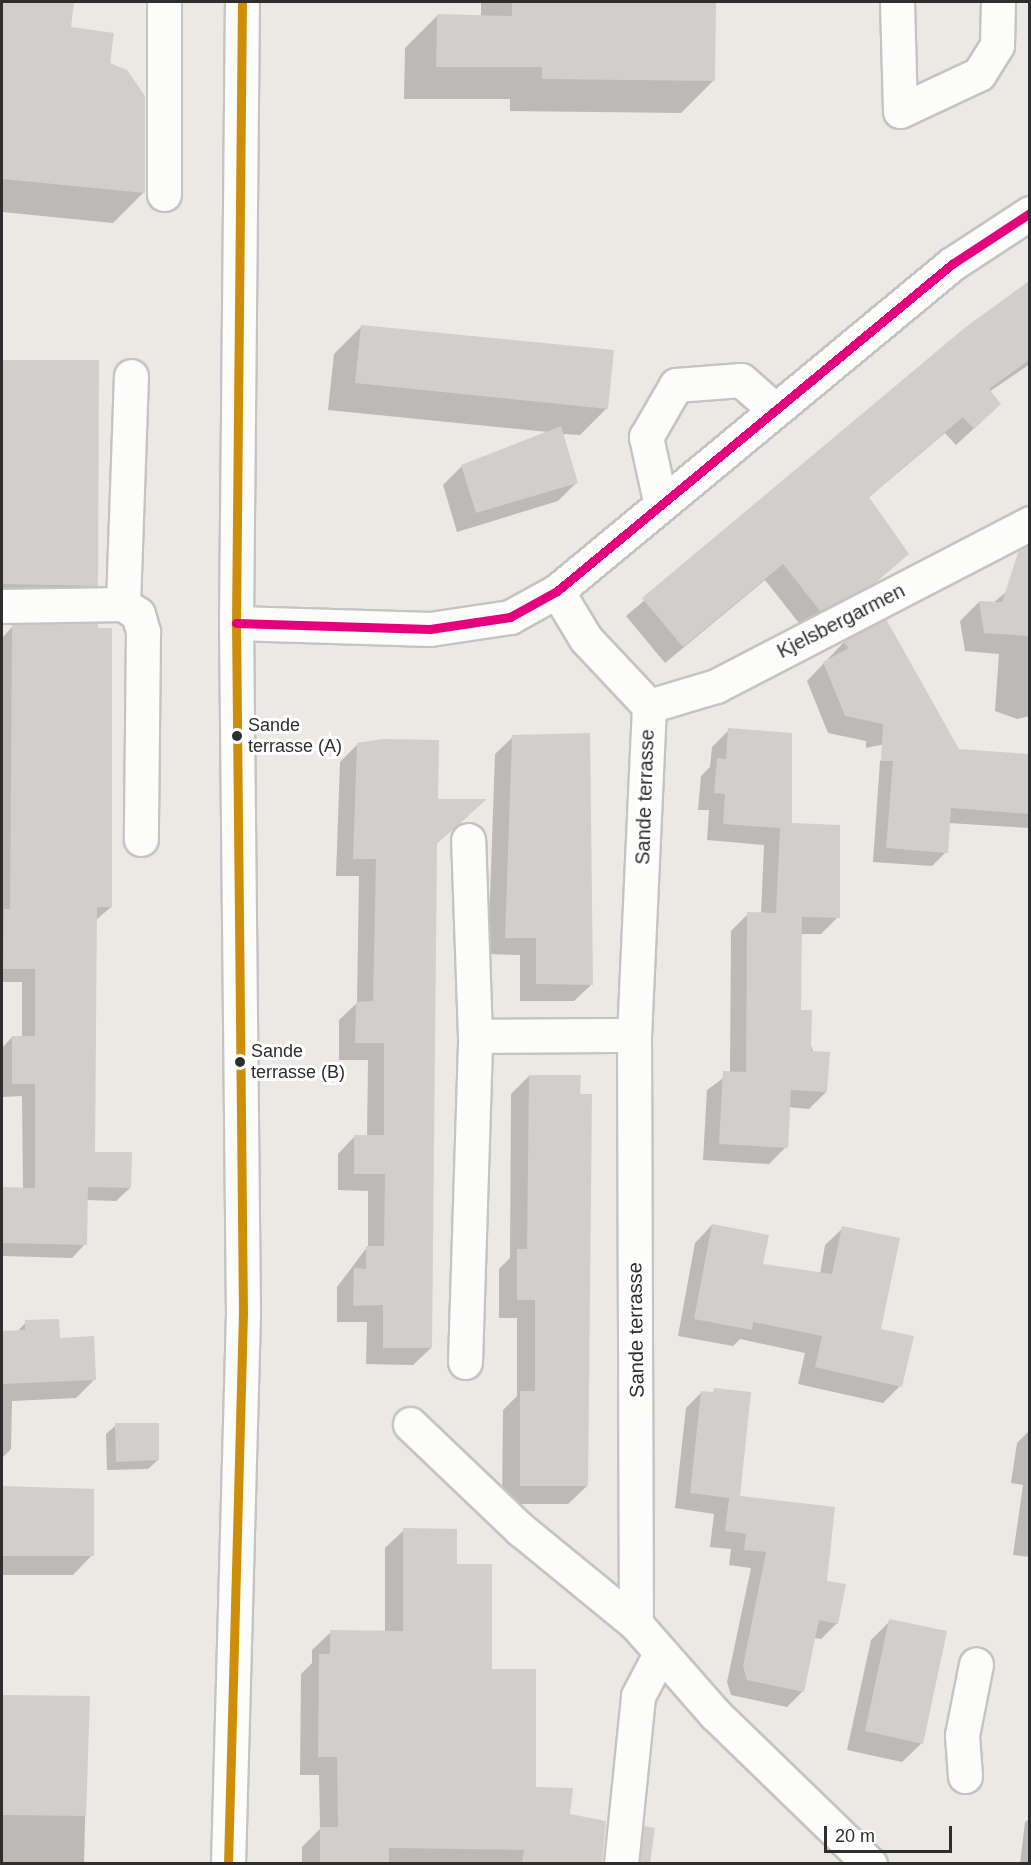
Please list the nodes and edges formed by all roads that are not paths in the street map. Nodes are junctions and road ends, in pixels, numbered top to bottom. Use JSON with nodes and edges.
{"nodes":[{"id":1,"x":164,"y":2,"type":"edge"},
{"id":2,"x":242,"y":2,"type":"edge"},
{"id":3,"x":897,"y":2,"type":"edge"},
{"id":4,"x":998,"y":2,"type":"edge"},
{"id":5,"x":164,"y":194,"type":"dead end"},
{"id":6,"x":1029,"y":213,"type":"edge"},
{"id":7,"x":130,"y":376,"type":"dead end"},
{"id":8,"x":774,"y":409,"type":"junction"},
{"id":9,"x":660,"y":501,"type":"junction"},
{"id":10,"x":1029,"y":523,"type":"edge"},
{"id":11,"x":557,"y":591,"type":"junction"},
{"id":12,"x":123,"y":604,"type":"junction"},
{"id":13,"x":2,"y":606,"type":"edge"},
{"id":14,"x":236,"y":622,"type":"junction"},
{"id":15,"x":649,"y":706,"type":"junction"},
{"id":16,"x":141,"y":839,"type":"dead end"},
{"id":17,"x":468,"y":840,"type":"dead end"},
{"id":18,"x":634,"y":1035,"type":"junction"},
{"id":19,"x":475,"y":1036,"type":"junction"},
{"id":20,"x":465,"y":1362,"type":"dead end"},
{"id":21,"x":410,"y":1424,"type":"dead end"},
{"id":22,"x":636,"y":1624,"type":"junction"},
{"id":23,"x":660,"y":1654,"type":"junction"},
{"id":24,"x":976,"y":1664,"type":"dead end"},
{"id":25,"x":965,"y":1776,"type":"dead end"},
{"id":26,"x":228,"y":1863,"type":"edge"},
{"id":27,"x":621,"y":1863,"type":"edge"},
{"id":28,"x":870,"y":1863,"type":"edge"}],
"edges":[{"from":1,"to":5,"type":"street"},
{"from":2,"to":14,"type":"street"},
{"from":3,"to":4,"type":"street"},
{"from":6,"to":8,"type":"street"},
{"from":7,"to":12,"type":"street"},
{"from":8,"to":9,"type":"street"},
{"from":8,"to":9,"type":"street"},
{"from":9,"to":11,"type":"street"},
{"from":10,"to":15,"type":"street","name":"Kjelsbergarmen"},
{"from":11,"to":14,"type":"street"},
{"from":11,"to":15,"type":"street","name":"Sande terrasse"},
{"from":12,"to":13,"type":"street"},
{"from":12,"to":16,"type":"street"},
{"from":14,"to":26,"type":"street"},
{"from":15,"to":18,"type":"street","name":"Sande terrasse"},
{"from":17,"to":19,"type":"street"},
{"from":18,"to":19,"type":"street"},
{"from":18,"to":22,"type":"street","name":"Sande terrasse"},
{"from":19,"to":20,"type":"street"},
{"from":21,"to":22,"type":"street"},
{"from":22,"to":23,"type":"street"},
{"from":23,"to":27,"type":"street"},
{"from":23,"to":28,"type":"street"},
{"from":24,"to":25,"type":"street"}]}
